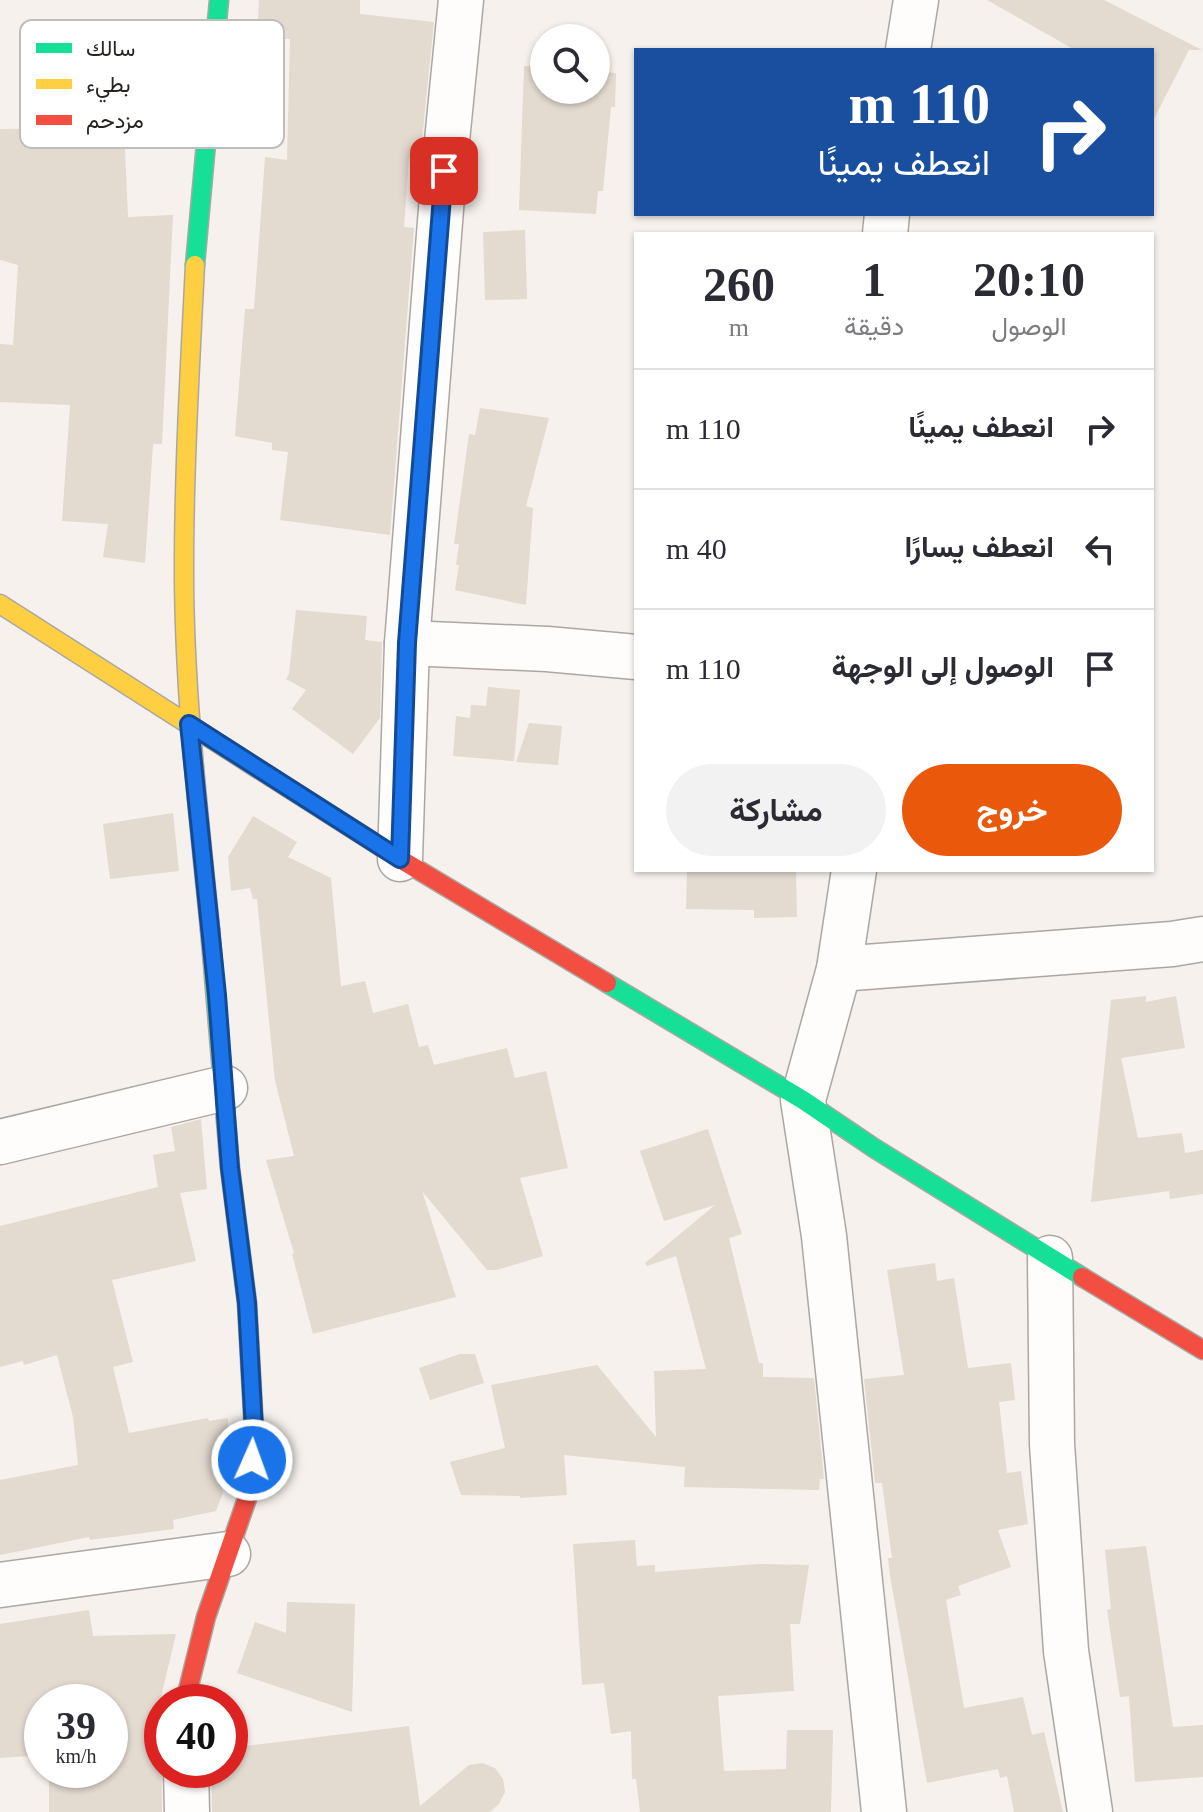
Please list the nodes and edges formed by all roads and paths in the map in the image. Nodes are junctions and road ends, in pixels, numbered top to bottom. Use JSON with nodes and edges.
{"nodes":[{"id":1,"x":219,"y":0,"type":"edge"},
{"id":2,"x":461,"y":0,"type":"edge"},
{"id":3,"x":916,"y":0,"type":"edge"},
{"id":4,"x":217,"y":20,"type":"edge"},
{"id":5,"x":908,"y":48,"type":"edge"},
{"id":6,"x":205,"y":148,"type":"edge"},
{"id":7,"x":0,"y":604,"type":"edge"},
{"id":8,"x":407,"y":643,"type":"junction"},
{"id":9,"x":634,"y":657,"type":"edge"},
{"id":10,"x":189,"y":724,"type":"junction"},
{"id":11,"x":400,"y":859,"type":"junction"},
{"id":12,"x":854,"y":872,"type":"edge"},
{"id":13,"x":1203,"y":939,"type":"edge"},
{"id":14,"x":839,"y":969,"type":"junction"},
{"id":15,"x":225,"y":1088,"type":"junction"},
{"id":16,"x":803,"y":1100,"type":"junction"},
{"id":17,"x":0,"y":1142,"type":"edge"},
{"id":18,"x":1050,"y":1258,"type":"junction"},
{"id":19,"x":1203,"y":1350,"type":"edge"},
{"id":20,"x":228,"y":1554,"type":"junction"},
{"id":21,"x":0,"y":1585,"type":"edge"},
{"id":22,"x":189,"y":1684,"type":"edge"},
{"id":23,"x":186,"y":1788,"type":"edge"},
{"id":24,"x":187,"y":1812,"type":"edge"},
{"id":25,"x":884,"y":1812,"type":"edge"},
{"id":26,"x":1090,"y":1812,"type":"edge"}],
"edges":[{"from":1,"to":4,"type":"street"},
{"from":2,"to":8,"type":"street"},
{"from":3,"to":5,"type":"street"},
{"from":6,"to":10,"type":"street"},
{"from":7,"to":10,"type":"street"},
{"from":8,"to":9,"type":"street"},
{"from":8,"to":11,"type":"street"},
{"from":10,"to":11,"type":"street"},
{"from":10,"to":15,"type":"street"},
{"from":11,"to":16,"type":"street"},
{"from":12,"to":14,"type":"street"},
{"from":13,"to":14,"type":"street"},
{"from":14,"to":16,"type":"street"},
{"from":15,"to":17,"type":"street"},
{"from":15,"to":20,"type":"street"},
{"from":16,"to":18,"type":"street"},
{"from":16,"to":25,"type":"street"},
{"from":18,"to":19,"type":"street"},
{"from":18,"to":26,"type":"street"},
{"from":20,"to":21,"type":"street"},
{"from":20,"to":22,"type":"street"},
{"from":23,"to":24,"type":"street"}]}
